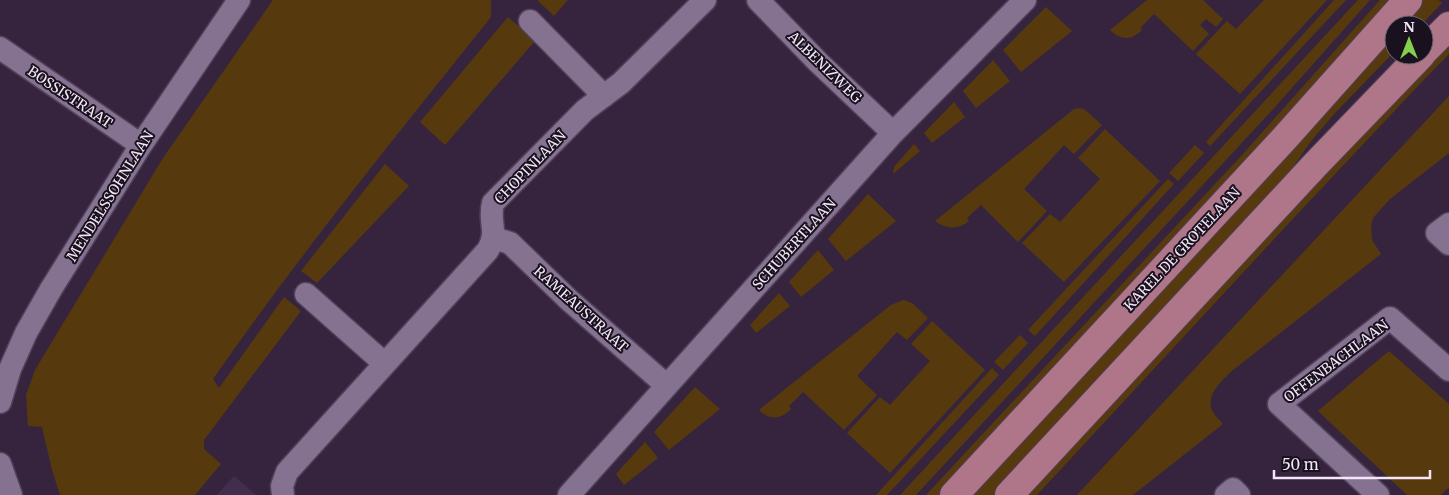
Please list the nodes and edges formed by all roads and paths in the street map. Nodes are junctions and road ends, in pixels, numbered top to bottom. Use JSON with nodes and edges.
{"nodes":[{"id":1,"x":240,"y":0,"type":"edge"},
{"id":2,"x":705,"y":0,"type":"edge"},
{"id":3,"x":758,"y":0,"type":"edge"},
{"id":4,"x":1025,"y":0,"type":"edge"},
{"id":5,"x":1408,"y":0,"type":"edge"},
{"id":6,"x":530,"y":21,"type":"dead end"},
{"id":7,"x":1449,"y":26,"type":"edge"},
{"id":8,"x":1434,"y":42,"type":"edge"},
{"id":9,"x":0,"y":48,"type":"edge"},
{"id":10,"x":1411,"y":65,"type":"edge"},
{"id":11,"x":604,"y":96,"type":"junction"},
{"id":12,"x":893,"y":133,"type":"junction"},
{"id":13,"x":141,"y":145,"type":"junction"},
{"id":14,"x":1449,"y":224,"type":"edge"},
{"id":15,"x":494,"y":238,"type":"junction"},
{"id":16,"x":1449,"y":244,"type":"edge"},
{"id":17,"x":306,"y":294,"type":"dead end"},
{"id":18,"x":385,"y":364,"type":"junction"},
{"id":19,"x":1449,"y":370,"type":"edge"},
{"id":20,"x":666,"y":385,"type":"junction"},
{"id":21,"x":0,"y":402,"type":"edge"},
{"id":22,"x":0,"y":464,"type":"edge"},
{"id":23,"x":282,"y":490,"type":"edge"},
{"id":24,"x":11,"y":495,"type":"edge"},
{"id":25,"x":569,"y":495,"type":"edge"},
{"id":26,"x":954,"y":495,"type":"edge"},
{"id":27,"x":1009,"y":495,"type":"edge"},
{"id":28,"x":1226,"y":495,"type":"edge"},
{"id":29,"x":1239,"y":495,"type":"edge"},
{"id":30,"x":1378,"y":495,"type":"edge"}],
"edges":[{"from":1,"to":13,"type":"street","name":"MENDELSSOHNLAAN"},
{"from":2,"to":11,"type":"street","name":"CHOPINLAAN"},
{"from":3,"to":12,"type":"street","name":"ALBENIZWEG"},
{"from":4,"to":12,"type":"street","name":"SCHUBERTLAAN"},
{"from":5,"to":26,"type":"main road","name":"KAREL DE GROTELAAN"},
{"from":6,"to":11,"type":"street"},
{"from":7,"to":8,"type":"main road"},
{"from":9,"to":13,"type":"street","name":"BOSSISTRAAT"},
{"from":10,"to":27,"type":"main road"},
{"from":11,"to":15,"type":"street","name":"CHOPINLAAN"},
{"from":12,"to":20,"type":"street","name":"SCHUBERTLAAN"},
{"from":13,"to":21,"type":"street","name":"MENDELSSOHNLAAN"},
{"from":14,"to":16,"type":"street"},
{"from":15,"to":18,"type":"street"},
{"from":15,"to":20,"type":"street","name":"RAMEAUSTRAAT"},
{"from":17,"to":18,"type":"street"},
{"from":18,"to":23,"type":"street"},
{"from":19,"to":30,"type":"street","name":"OFFENBACHLAAN"},
{"from":20,"to":25,"type":"street","name":"SCHUBERTLAAN"},
{"from":22,"to":24,"type":"street"},
{"from":28,"to":29,"type":"street"}]}
